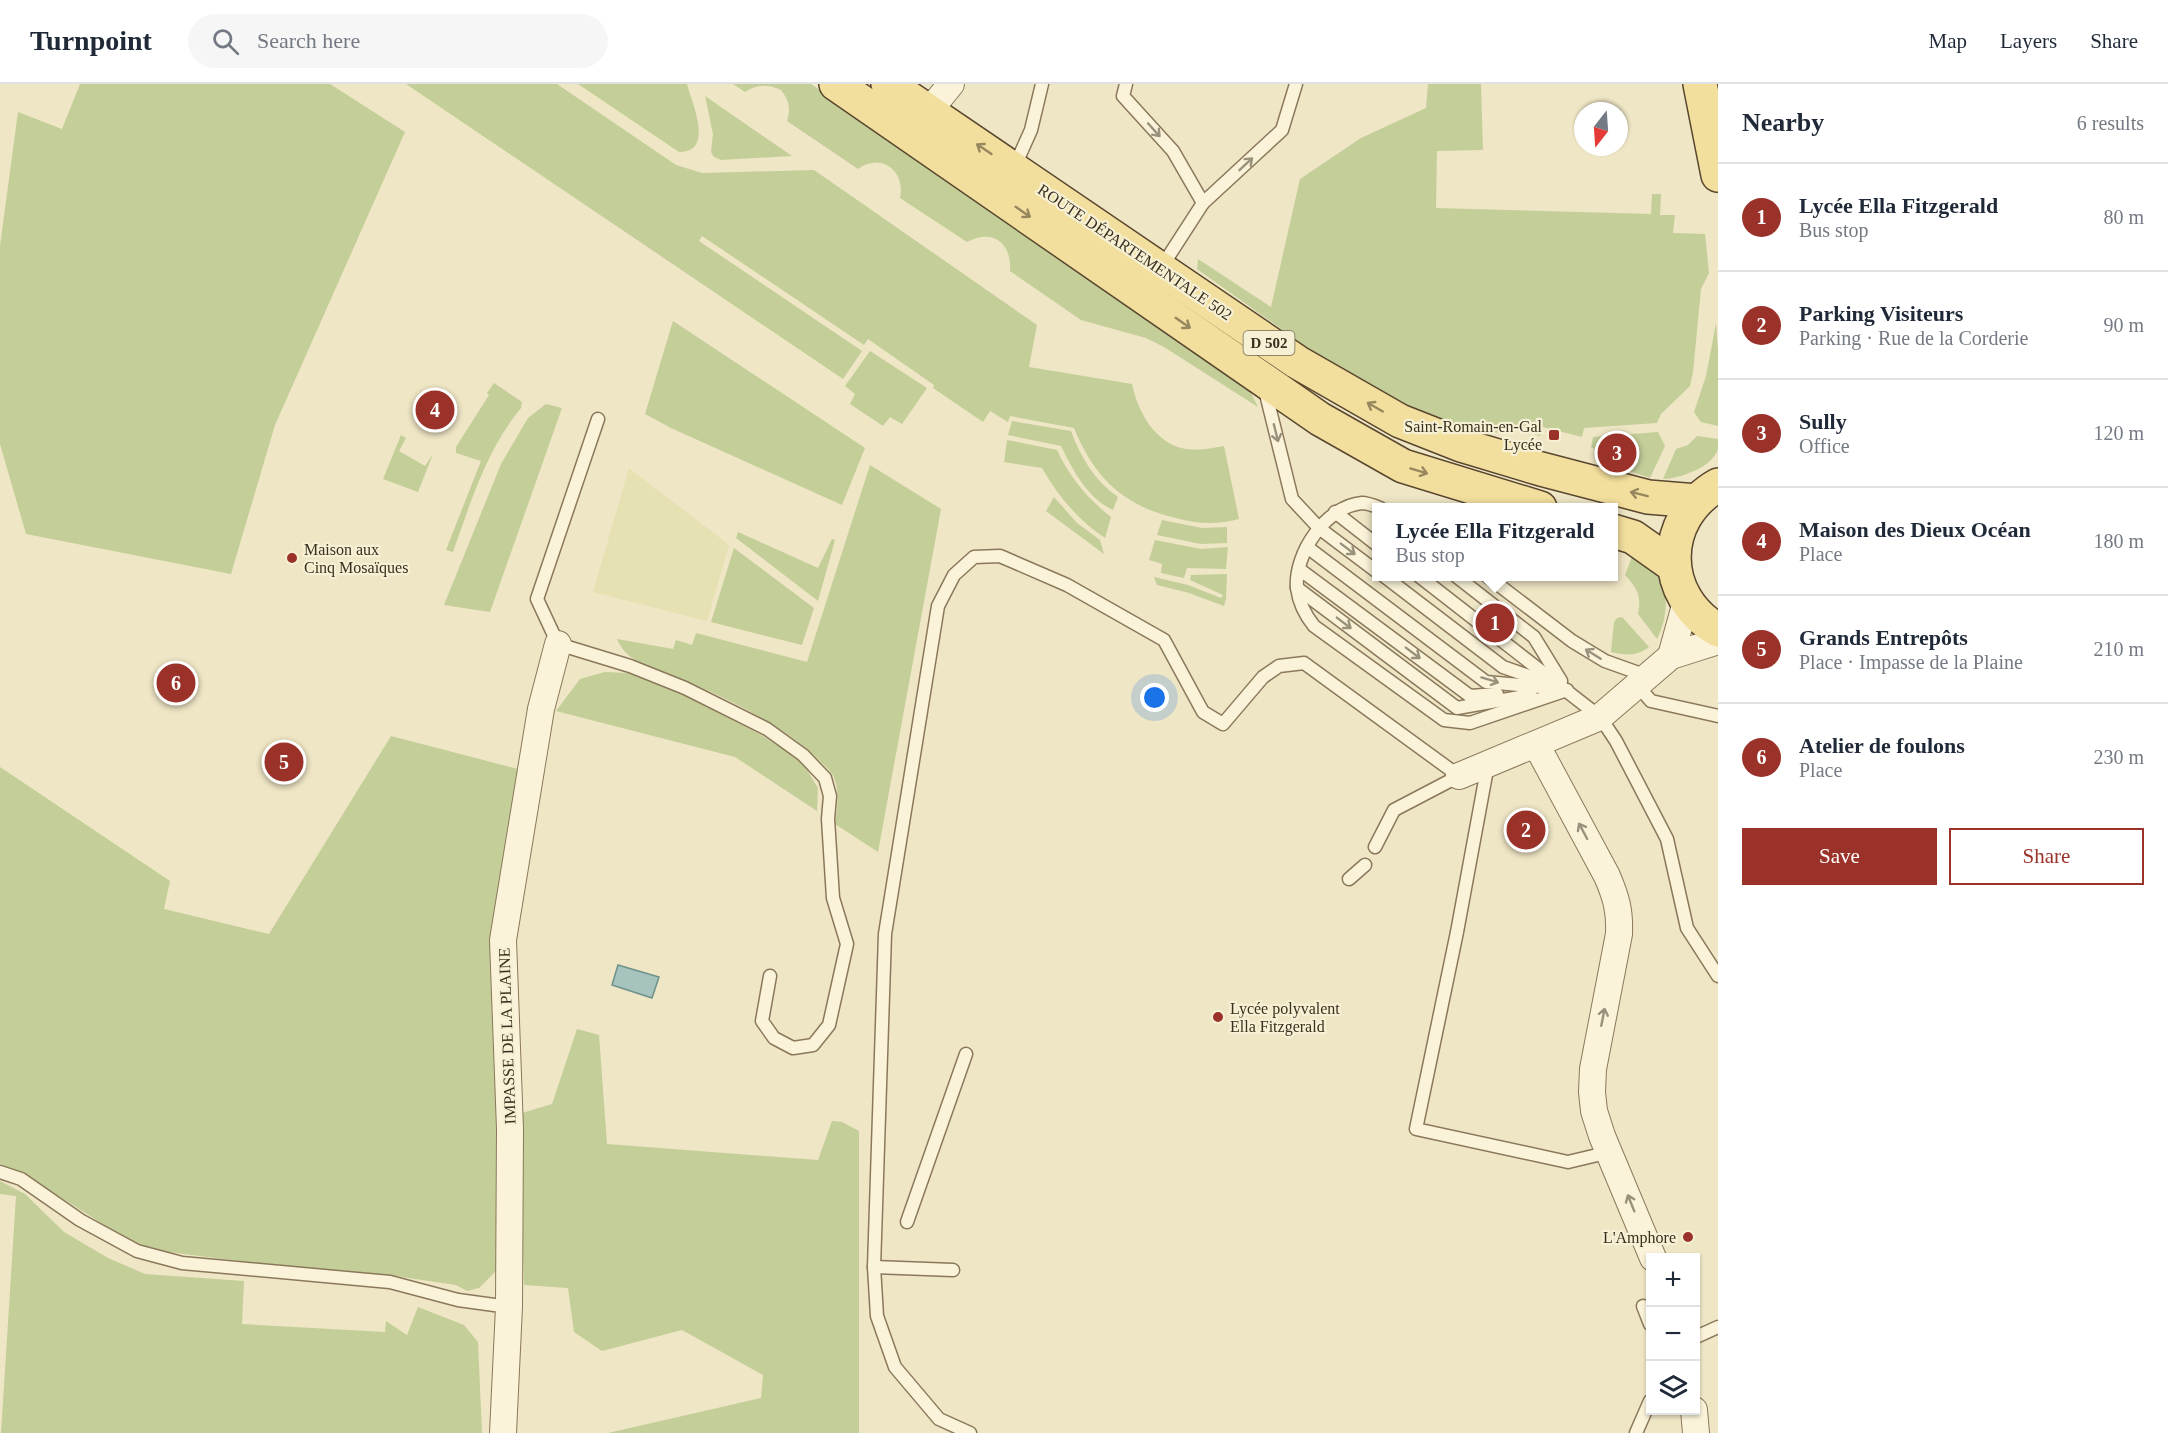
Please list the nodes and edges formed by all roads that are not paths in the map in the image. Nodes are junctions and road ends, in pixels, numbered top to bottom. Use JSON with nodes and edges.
{"nodes":[{"id":1,"x":836,"y":84,"type":"edge"},
{"id":2,"x":863,"y":84,"type":"edge"},
{"id":3,"x":888,"y":84,"type":"edge"},
{"id":4,"x":951,"y":84,"type":"edge"},
{"id":5,"x":1042,"y":84,"type":"edge"},
{"id":6,"x":1126,"y":84,"type":"edge"},
{"id":7,"x":1296,"y":84,"type":"edge"},
{"id":8,"x":1700,"y":84,"type":"edge"},
{"id":9,"x":929,"y":111,"type":"junction"},
{"id":10,"x":1013,"y":169,"type":"junction"},
{"id":11,"x":1718,"y":171,"type":"edge"},
{"id":12,"x":1203,"y":203,"type":"junction"},
{"id":13,"x":1160,"y":269,"type":"junction"},
{"id":14,"x":1261,"y":377,"type":"junction"},
{"id":15,"x":598,"y":419,"type":"dead end"},
{"id":16,"x":1707,"y":493,"type":"edge"},
{"id":17,"x":1362,"y":503,"type":"junction"},
{"id":18,"x":1527,"y":503,"type":"edge"},
{"id":19,"x":1372,"y":505,"type":"edge"},
{"id":20,"x":1372,"y":510,"type":"edge"},
{"id":21,"x":1335,"y":512,"type":"junction"},
{"id":22,"x":1319,"y":528,"type":"junction"},
{"id":23,"x":1618,"y":532,"type":"edge"},
{"id":24,"x":1372,"y":540,"type":"edge"},
{"id":25,"x":1307,"y":547,"type":"junction"},
{"id":26,"x":1674,"y":566,"type":"junction"},
{"id":27,"x":1372,"y":567,"type":"edge"},
{"id":28,"x":1299,"y":568,"type":"junction"},
{"id":29,"x":1391,"y":581,"type":"edge"},
{"id":30,"x":1425,"y":581,"type":"edge"},
{"id":31,"x":1462,"y":581,"type":"edge"},
{"id":32,"x":1494,"y":581,"type":"edge"},
{"id":33,"x":1297,"y":588,"type":"junction"},
{"id":34,"x":1686,"y":602,"type":"junction"},
{"id":35,"x":1718,"y":630,"type":"edge"},
{"id":36,"x":1718,"y":641,"type":"edge"},
{"id":37,"x":558,"y":644,"type":"junction"},
{"id":38,"x":1671,"y":656,"type":"junction"},
{"id":39,"x":1642,"y":681,"type":"junction"},
{"id":40,"x":1567,"y":690,"type":"junction"},
{"id":41,"x":1718,"y":716,"type":"edge"},
{"id":42,"x":1599,"y":717,"type":"junction"},
{"id":43,"x":1536,"y":744,"type":"junction"},
{"id":44,"x":1488,"y":764,"type":"junction"},
{"id":45,"x":1459,"y":777,"type":"junction"},
{"id":46,"x":1375,"y":847,"type":"dead end"},
{"id":47,"x":1365,"y":865,"type":"dead end"},
{"id":48,"x":1349,"y":879,"type":"dead end"},
{"id":49,"x":770,"y":976,"type":"dead end"},
{"id":50,"x":1718,"y":976,"type":"edge"},
{"id":51,"x":966,"y":1054,"type":"dead end"},
{"id":52,"x":1610,"y":1152,"type":"junction"},
{"id":53,"x":0,"y":1172,"type":"edge"},
{"id":54,"x":907,"y":1222,"type":"dead end"},
{"id":55,"x":1651,"y":1253,"type":"edge"},
{"id":56,"x":874,"y":1267,"type":"junction"},
{"id":57,"x":953,"y":1270,"type":"dead end"},
{"id":58,"x":1643,"y":1306,"type":"dead end"},
{"id":59,"x":509,"y":1307,"type":"junction"},
{"id":60,"x":1646,"y":1314,"type":"edge"},
{"id":61,"x":1718,"y":1327,"type":"edge"},
{"id":62,"x":1700,"y":1335,"type":"edge"},
{"id":63,"x":1646,"y":1412,"type":"edge"},
{"id":64,"x":1694,"y":1415,"type":"edge"},
{"id":65,"x":504,"y":1433,"type":"edge"},
{"id":66,"x":970,"y":1433,"type":"edge"},
{"id":67,"x":1636,"y":1433,"type":"edge"},
{"id":68,"x":1696,"y":1433,"type":"edge"}],
"edges":[{"from":1,"to":14,"type":"main road","name":"ROUTE DÉPARTEMENTALE 502","number":"D 502","one_way":true},
{"from":2,"to":9,"type":"street"},
{"from":3,"to":9,"type":"main road","name":"ROUTE DÉPARTEMENTALE 502","number":"D 502"},
{"from":4,"to":9,"type":"street"},
{"from":5,"to":10,"type":"lane"},
{"from":6,"to":12,"type":"lane","one_way":true},
{"from":12,"to":7,"type":"lane","one_way":true},
{"from":8,"to":11,"type":"main road"},
{"from":10,"to":9,"type":"main road","name":"ROUTE DÉPARTEMENTALE 502","number":"D 502","one_way":true},
{"from":10,"to":13,"type":"main road","name":"ROUTE DÉPARTEMENTALE 502","number":"D 502"},
{"from":12,"to":13,"type":"lane"},
{"from":16,"to":13,"type":"main road","name":"ROUTE DÉPARTEMENTALE 502","number":"D 502","one_way":true},
{"from":14,"to":18,"type":"main road","name":"ROUTE DÉPARTEMENTALE 502","number":"D 502","one_way":true},
{"from":14,"to":22,"type":"lane","one_way":true},
{"from":15,"to":37,"type":"lane"},
{"from":16,"to":26,"type":"main road"},
{"from":17,"to":19,"type":"lane"},
{"from":17,"to":20,"type":"lane"},
{"from":17,"to":21,"type":"lane"},
{"from":21,"to":22,"type":"lane"},
{"from":21,"to":24,"type":"lane"},
{"from":22,"to":25,"type":"lane"},
{"from":22,"to":27,"type":"lane","one_way":true},
{"from":23,"to":26,"type":"main road"},
{"from":25,"to":28,"type":"lane"},
{"from":25,"to":40,"type":"lane","one_way":true},
{"from":26,"to":34,"type":"main road"},
{"from":28,"to":33,"type":"lane"},
{"from":28,"to":40,"type":"lane","one_way":true},
{"from":29,"to":40,"type":"lane"},
{"from":30,"to":40,"type":"lane"},
{"from":31,"to":40,"type":"lane"},
{"from":39,"to":32,"type":"lane","one_way":true},
{"from":33,"to":40,"type":"lane","one_way":true},
{"from":33,"to":40,"type":"lane"},
{"from":34,"to":35,"type":"main road"},
{"from":34,"to":38,"type":"street"},
{"from":36,"to":38,"type":"street"},
{"from":37,"to":49,"type":"lane"},
{"from":37,"to":59,"type":"street","name":"IMPASSE DE LA PLAINE"},
{"from":38,"to":39,"type":"street"},
{"from":39,"to":41,"type":"lane"},
{"from":39,"to":42,"type":"street"},
{"from":40,"to":42,"type":"lane"},
{"from":42,"to":43,"type":"street"},
{"from":42,"to":50,"type":"lane"},
{"from":43,"to":44,"type":"street"},
{"from":52,"to":43,"type":"street","one_way":true},
{"from":44,"to":45,"type":"street"},
{"from":44,"to":52,"type":"lane"},
{"from":45,"to":46,"type":"lane"},
{"from":45,"to":56,"type":"lane"},
{"from":47,"to":48,"type":"lane"},
{"from":51,"to":54,"type":"lane"},
{"from":55,"to":52,"type":"street","one_way":true},
{"from":53,"to":59,"type":"lane"},
{"from":56,"to":57,"type":"lane"},
{"from":56,"to":66,"type":"lane"},
{"from":58,"to":60,"type":"lane"},
{"from":59,"to":65,"type":"street","name":"IMPASSE DE LA PLAINE"},
{"from":61,"to":62,"type":"lane"},
{"from":63,"to":67,"type":"lane"},
{"from":64,"to":68,"type":"street"}]}
